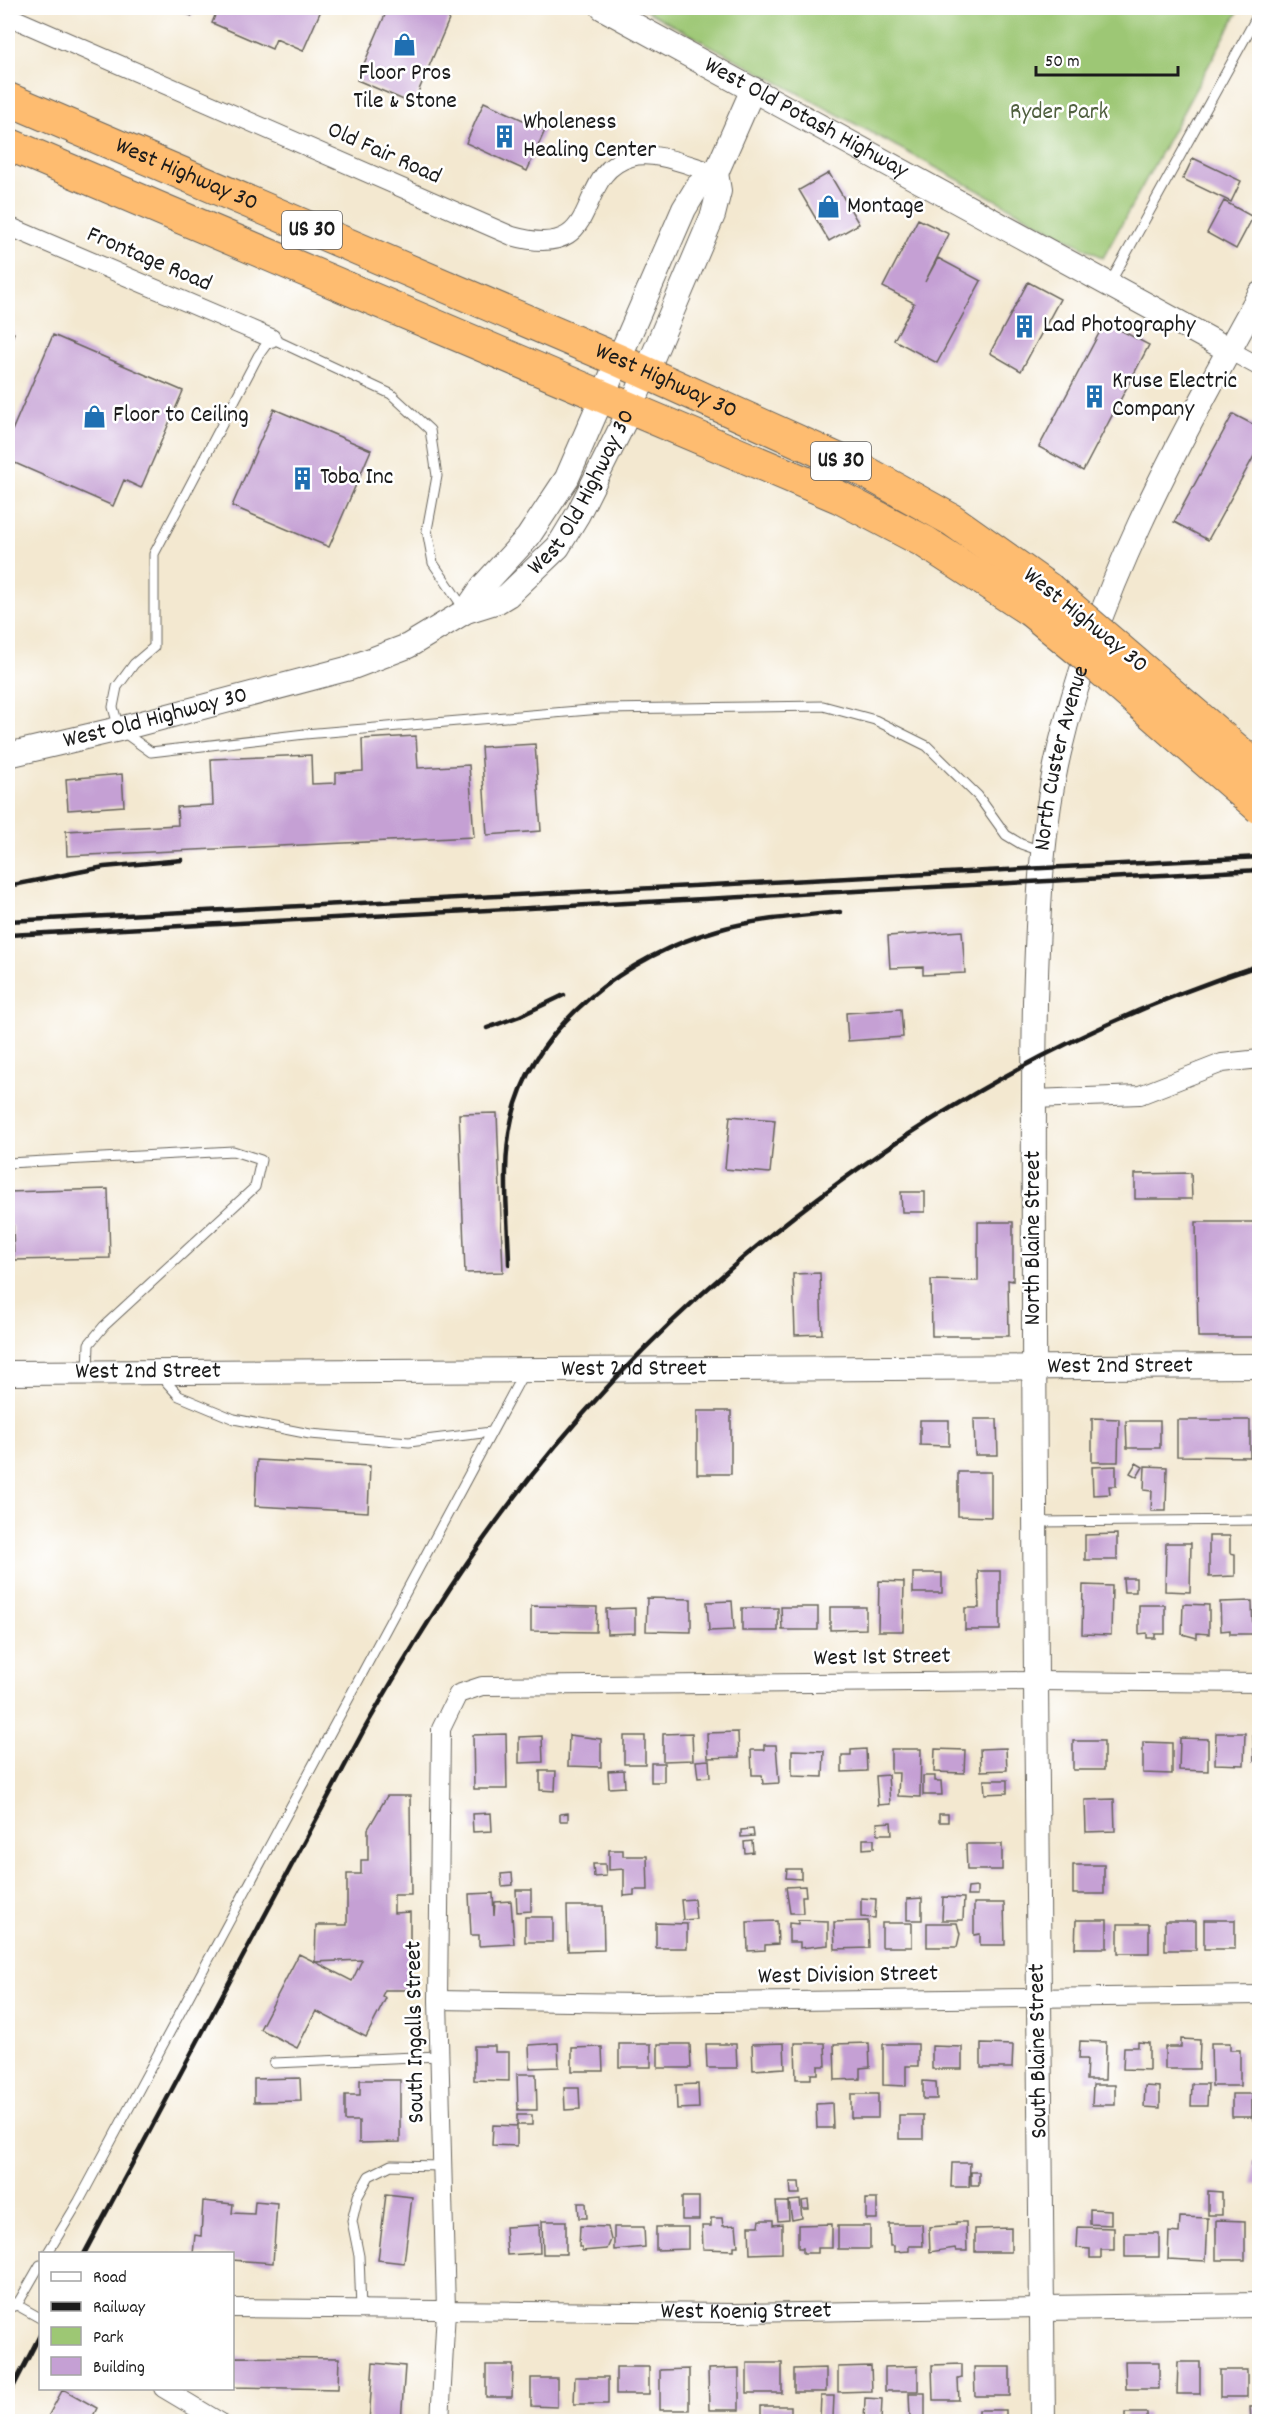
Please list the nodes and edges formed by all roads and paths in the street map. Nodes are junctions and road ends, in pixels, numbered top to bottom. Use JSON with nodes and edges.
{"nodes":[{"id":1,"x":603,"y":8,"type":"edge"},
{"id":2,"x":1260,"y":11,"type":"edge"},
{"id":3,"x":8,"y":16,"type":"edge"},
{"id":4,"x":753,"y":89,"type":"junction"},
{"id":5,"x":8,"y":99,"type":"edge"},
{"id":6,"x":8,"y":144,"type":"edge"},
{"id":7,"x":716,"y":172,"type":"junction"},
{"id":8,"x":8,"y":226,"type":"edge"},
{"id":9,"x":1110,"y":283,"type":"junction"},
{"id":10,"x":1260,"y":294,"type":"edge"},
{"id":11,"x":271,"y":338,"type":"junction"},
{"id":12,"x":1229,"y":350,"type":"junction"},
{"id":13,"x":618,"y":360,"type":"junction"},
{"id":14,"x":1260,"y":367,"type":"edge"},
{"id":15,"x":646,"y":373,"type":"junction"},
{"id":16,"x":601,"y":396,"type":"junction"},
{"id":17,"x":631,"y":408,"type":"junction"},
{"id":18,"x":1040,"y":600,"type":"junction"},
{"id":19,"x":466,"y":611,"type":"junction"},
{"id":20,"x":119,"y":729,"type":"junction"},
{"id":21,"x":8,"y":755,"type":"edge"},
{"id":22,"x":1260,"y":770,"type":"edge"},
{"id":23,"x":1260,"y":808,"type":"edge"},
{"id":24,"x":1042,"y":860,"type":"junction"},
{"id":25,"x":1260,"y":1059,"type":"edge"},
{"id":26,"x":1033,"y":1099,"type":"junction"},
{"id":27,"x":8,"y":1163,"type":"edge"},
{"id":28,"x":1034,"y":1366,"type":"junction"},
{"id":29,"x":1260,"y":1366,"type":"edge"},
{"id":30,"x":525,"y":1370,"type":"junction"},
{"id":31,"x":157,"y":1371,"type":"junction"},
{"id":32,"x":88,"y":1372,"type":"junction"},
{"id":33,"x":8,"y":1373,"type":"edge"},
{"id":34,"x":491,"y":1432,"type":"junction"},
{"id":35,"x":1260,"y":1520,"type":"edge"},
{"id":36,"x":1034,"y":1522,"type":"junction"},
{"id":37,"x":1036,"y":1681,"type":"junction"},
{"id":38,"x":1260,"y":1683,"type":"edge"},
{"id":39,"x":505,"y":1686,"type":"joint"},
{"id":40,"x":1260,"y":1995,"type":"edge"},
{"id":41,"x":1038,"y":1998,"type":"junction"},
{"id":42,"x":438,"y":2000,"type":"junction"},
{"id":43,"x":440,"y":2056,"type":"junction"},
{"id":44,"x":274,"y":2063,"type":"dead end"},
{"id":45,"x":442,"y":2166,"type":"junction"},
{"id":46,"x":48,"y":2252,"type":"edge"},
{"id":47,"x":39,"y":2266,"type":"edge"},
{"id":48,"x":11,"y":2304,"type":"edge"},
{"id":49,"x":1260,"y":2305,"type":"edge"},
{"id":50,"x":234,"y":2308,"type":"edge"},
{"id":51,"x":1043,"y":2308,"type":"junction"},
{"id":52,"x":361,"y":2309,"type":"junction"},
{"id":53,"x":446,"y":2310,"type":"junction"},
{"id":54,"x":39,"y":2318,"type":"edge"},
{"id":55,"x":166,"y":2390,"type":"edge"},
{"id":56,"x":220,"y":2421,"type":"edge"},
{"id":57,"x":440,"y":2421,"type":"edge"},
{"id":58,"x":1043,"y":2421,"type":"edge"}],
"edges":[{"from":1,"to":4,"type":"street","name":"West Old Potash Highway"},
{"from":2,"to":9,"type":"lane"},
{"from":3,"to":7,"type":"street","name":"Old Fair Road"},
{"from":4,"to":7,"type":"street","name":"West Old Highway 30"},
{"from":4,"to":9,"type":"street","name":"West Old Potash Highway"},
{"from":5,"to":13,"type":"highway","name":"West Highway 30","number":"US 30"},
{"from":6,"to":16,"type":"highway","name":"West Highway 30","number":"US 30"},
{"from":7,"to":13,"type":"street","name":"West Old Highway 30"},
{"from":7,"to":15,"type":"street","name":"West Old Highway 30"},
{"from":8,"to":11,"type":"street","name":"Frontage Road"},
{"from":9,"to":12,"type":"street","name":"West Old Potash Highway"},
{"from":10,"to":12,"type":"street","name":"North Custer Avenue"},
{"from":11,"to":19,"type":"lane"},
{"from":11,"to":20,"type":"lane"},
{"from":12,"to":14,"type":"street"},
{"from":12,"to":24,"type":"street","name":"North Custer Avenue"},
{"from":13,"to":15,"type":"highway","name":"West Highway 30","number":"US 30"},
{"from":13,"to":16,"type":"street","name":"West Old Highway 30"},
{"from":15,"to":17,"type":"street","name":"West Old Highway 30"},
{"from":15,"to":18,"type":"highway","name":"West Highway 30","number":"US 30"},
{"from":16,"to":17,"type":"highway","name":"West Highway 30","number":"US 30"},
{"from":16,"to":19,"type":"street","name":"West Old Highway 30"},
{"from":17,"to":18,"type":"highway","name":"West Highway 30","number":"US 30"},
{"from":17,"to":19,"type":"street","name":"West Old Highway 30"},
{"from":18,"to":22,"type":"highway","name":"West Highway 30","number":"US 30","bridge":true},
{"from":18,"to":23,"type":"highway","name":"West Highway 30","number":"US 30","bridge":true},
{"from":19,"to":20,"type":"street","name":"West Old Highway 30"},
{"from":20,"to":21,"type":"street","name":"West Old Highway 30"},
{"from":20,"to":24,"type":"lane"},
{"from":24,"to":26,"type":"street","name":"North Blaine Street"},
{"from":25,"to":26,"type":"street"},
{"from":26,"to":28,"type":"street","name":"North Blaine Street"},
{"from":27,"to":32,"type":"lane"},
{"from":28,"to":29,"type":"street","name":"West 2nd Street"},
{"from":28,"to":30,"type":"street","name":"West 2nd Street"},
{"from":28,"to":36,"type":"street","name":"North Blaine Street"},
{"from":30,"to":31,"type":"street","name":"West 2nd Street"},
{"from":30,"to":34,"type":"lane"},
{"from":31,"to":32,"type":"street","name":"West 2nd Street"},
{"from":31,"to":34,"type":"lane"},
{"from":32,"to":33,"type":"street","name":"West 2nd Street"},
{"from":34,"to":46,"type":"lane"},
{"from":35,"to":36,"type":"lane"},
{"from":36,"to":37,"type":"street","name":"North Blaine Street"},
{"from":37,"to":38,"type":"street","name":"West 1st Street"},
{"from":37,"to":39,"type":"street","name":"West 1st Street"},
{"from":37,"to":41,"type":"street","name":"South Blaine Street"},
{"from":39,"to":42,"type":"street","name":"South Ingalls Street"},
{"from":40,"to":41,"type":"street","name":"West Division Street"},
{"from":41,"to":42,"type":"street","name":"West Division Street"},
{"from":41,"to":51,"type":"street","name":"South Blaine Street"},
{"from":42,"to":43,"type":"street","name":"South Ingalls Street"},
{"from":43,"to":44,"type":"lane"},
{"from":43,"to":45,"type":"street","name":"South Ingalls Street"},
{"from":45,"to":52,"type":"lane"},
{"from":45,"to":53,"type":"street","name":"South Ingalls Street"},
{"from":47,"to":48,"type":"lane"},
{"from":48,"to":54,"type":"lane"},
{"from":49,"to":51,"type":"street","name":"West Koenig Street"},
{"from":50,"to":52,"type":"street","name":"West Koenig Street"},
{"from":51,"to":53,"type":"street","name":"West Koenig Street"},
{"from":51,"to":58,"type":"street","name":"South Blaine Street"},
{"from":52,"to":53,"type":"street","name":"West Koenig Street"},
{"from":53,"to":57,"type":"street","name":"South Ingalls Street"},
{"from":55,"to":56,"type":"street"}]}
